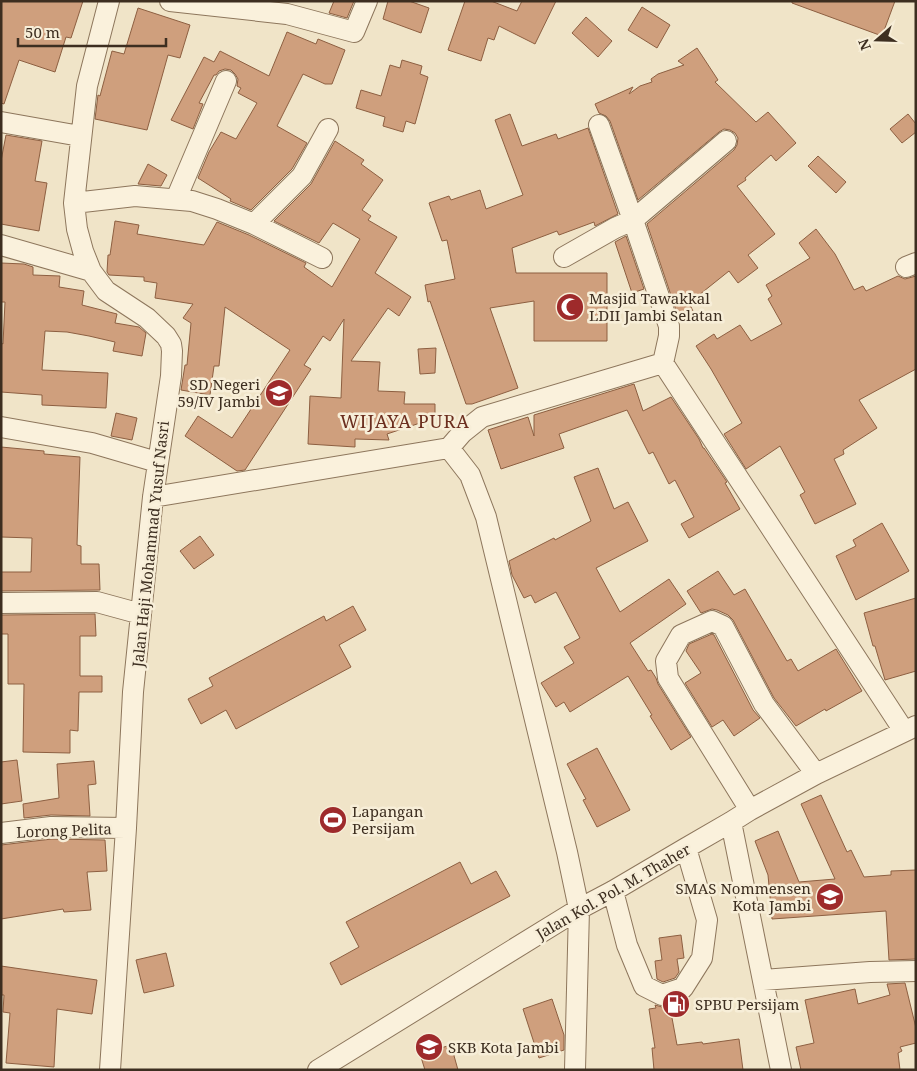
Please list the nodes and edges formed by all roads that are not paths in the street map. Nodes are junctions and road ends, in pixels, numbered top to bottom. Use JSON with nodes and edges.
{"nodes":[{"id":1,"x":109,"y":1,"type":"edge"},
{"id":2,"x":170,"y":1,"type":"edge"},
{"id":3,"x":367,"y":1,"type":"edge"},
{"id":4,"x":226,"y":81,"type":"dead end"},
{"id":5,"x":1,"y":122,"type":"edge"},
{"id":6,"x":599,"y":126,"type":"dead end"},
{"id":7,"x":328,"y":129,"type":"dead end"},
{"id":8,"x":80,"y":136,"type":"junction"},
{"id":9,"x":726,"y":141,"type":"dead end"},
{"id":10,"x":176,"y":199,"type":"junction"},
{"id":11,"x":74,"y":203,"type":"junction"},
{"id":12,"x":633,"y":220,"type":"junction"},
{"id":13,"x":254,"y":224,"type":"junction"},
{"id":14,"x":1,"y":245,"type":"edge"},
{"id":15,"x":564,"y":257,"type":"dead end"},
{"id":16,"x":322,"y":258,"type":"dead end"},
{"id":17,"x":91,"y":271,"type":"junction"},
{"id":18,"x":663,"y":363,"type":"junction"},
{"id":19,"x":1,"y":427,"type":"edge"},
{"id":20,"x":449,"y":448,"type":"junction"},
{"id":21,"x":157,"y":462,"type":"junction"},
{"id":22,"x":153,"y":497,"type":"junction"},
{"id":23,"x":1,"y":603,"type":"edge"},
{"id":24,"x":141,"y":614,"type":"junction"},
{"id":25,"x":910,"y":729,"type":"edge"},
{"id":26,"x":816,"y":774,"type":"junction"},
{"id":27,"x":750,"y":810,"type":"junction"},
{"id":28,"x":731,"y":822,"type":"junction"},
{"id":29,"x":126,"y":828,"type":"junction"},
{"id":30,"x":1,"y":833,"type":"edge"},
{"id":31,"x":686,"y":848,"type":"junction"},
{"id":32,"x":613,"y":891,"type":"junction"},
{"id":33,"x":579,"y":909,"type":"junction"},
{"id":34,"x":916,"y":972,"type":"edge"},
{"id":35,"x":762,"y":980,"type":"junction"},
{"id":36,"x":110,"y":1070,"type":"edge"},
{"id":37,"x":318,"y":1070,"type":"edge"},
{"id":38,"x":575,"y":1070,"type":"edge"},
{"id":39,"x":781,"y":1070,"type":"edge"}],
"edges":[{"from":1,"to":8,"type":"street","name":"Jalan Haji Mohammad Yusuf Nasri"},
{"from":2,"to":3,"type":"street"},
{"from":4,"to":10,"type":"street"},
{"from":5,"to":8,"type":"street"},
{"from":6,"to":12,"type":"street"},
{"from":7,"to":13,"type":"street"},
{"from":8,"to":11,"type":"street","name":"Jalan Haji Mohammad Yusuf Nasri"},
{"from":9,"to":12,"type":"street"},
{"from":10,"to":11,"type":"street"},
{"from":10,"to":13,"type":"street"},
{"from":11,"to":17,"type":"street","name":"Jalan Haji Mohammad Yusuf Nasri"},
{"from":12,"to":15,"type":"street"},
{"from":12,"to":18,"type":"street"},
{"from":13,"to":16,"type":"street"},
{"from":14,"to":17,"type":"street"},
{"from":17,"to":21,"type":"street","name":"Jalan Haji Mohammad Yusuf Nasri"},
{"from":18,"to":20,"type":"street"},
{"from":18,"to":25,"type":"street"},
{"from":19,"to":21,"type":"street"},
{"from":20,"to":22,"type":"street"},
{"from":20,"to":33,"type":"street"},
{"from":21,"to":22,"type":"street","name":"Jalan Haji Mohammad Yusuf Nasri"},
{"from":22,"to":24,"type":"street","name":"Jalan Haji Mohammad Yusuf Nasri"},
{"from":23,"to":24,"type":"street"},
{"from":24,"to":29,"type":"street","name":"Jalan Haji Mohammad Yusuf Nasri"},
{"from":25,"to":26,"type":"street","name":"Jalan Kol. Pol. M. Thaher"},
{"from":26,"to":27,"type":"street","name":"Jalan Kol. Pol. M. Thaher"},
{"from":26,"to":27,"type":"street"},
{"from":27,"to":28,"type":"street","name":"Jalan Kol. Pol. M. Thaher"},
{"from":28,"to":31,"type":"street","name":"Jalan Kol. Pol. M. Thaher"},
{"from":28,"to":35,"type":"street"},
{"from":29,"to":30,"type":"street","name":"Lorong Pelita"},
{"from":29,"to":36,"type":"street","name":"Jalan Haji Mohammad Yusuf Nasri"},
{"from":31,"to":32,"type":"street","name":"Jalan Kol. Pol. M. Thaher"},
{"from":31,"to":32,"type":"street"},
{"from":32,"to":33,"type":"street","name":"Jalan Kol. Pol. M. Thaher"},
{"from":33,"to":37,"type":"street","name":"Jalan Kol. Pol. M. Thaher"},
{"from":33,"to":38,"type":"street"},
{"from":34,"to":35,"type":"street"},
{"from":35,"to":39,"type":"street"}]}
